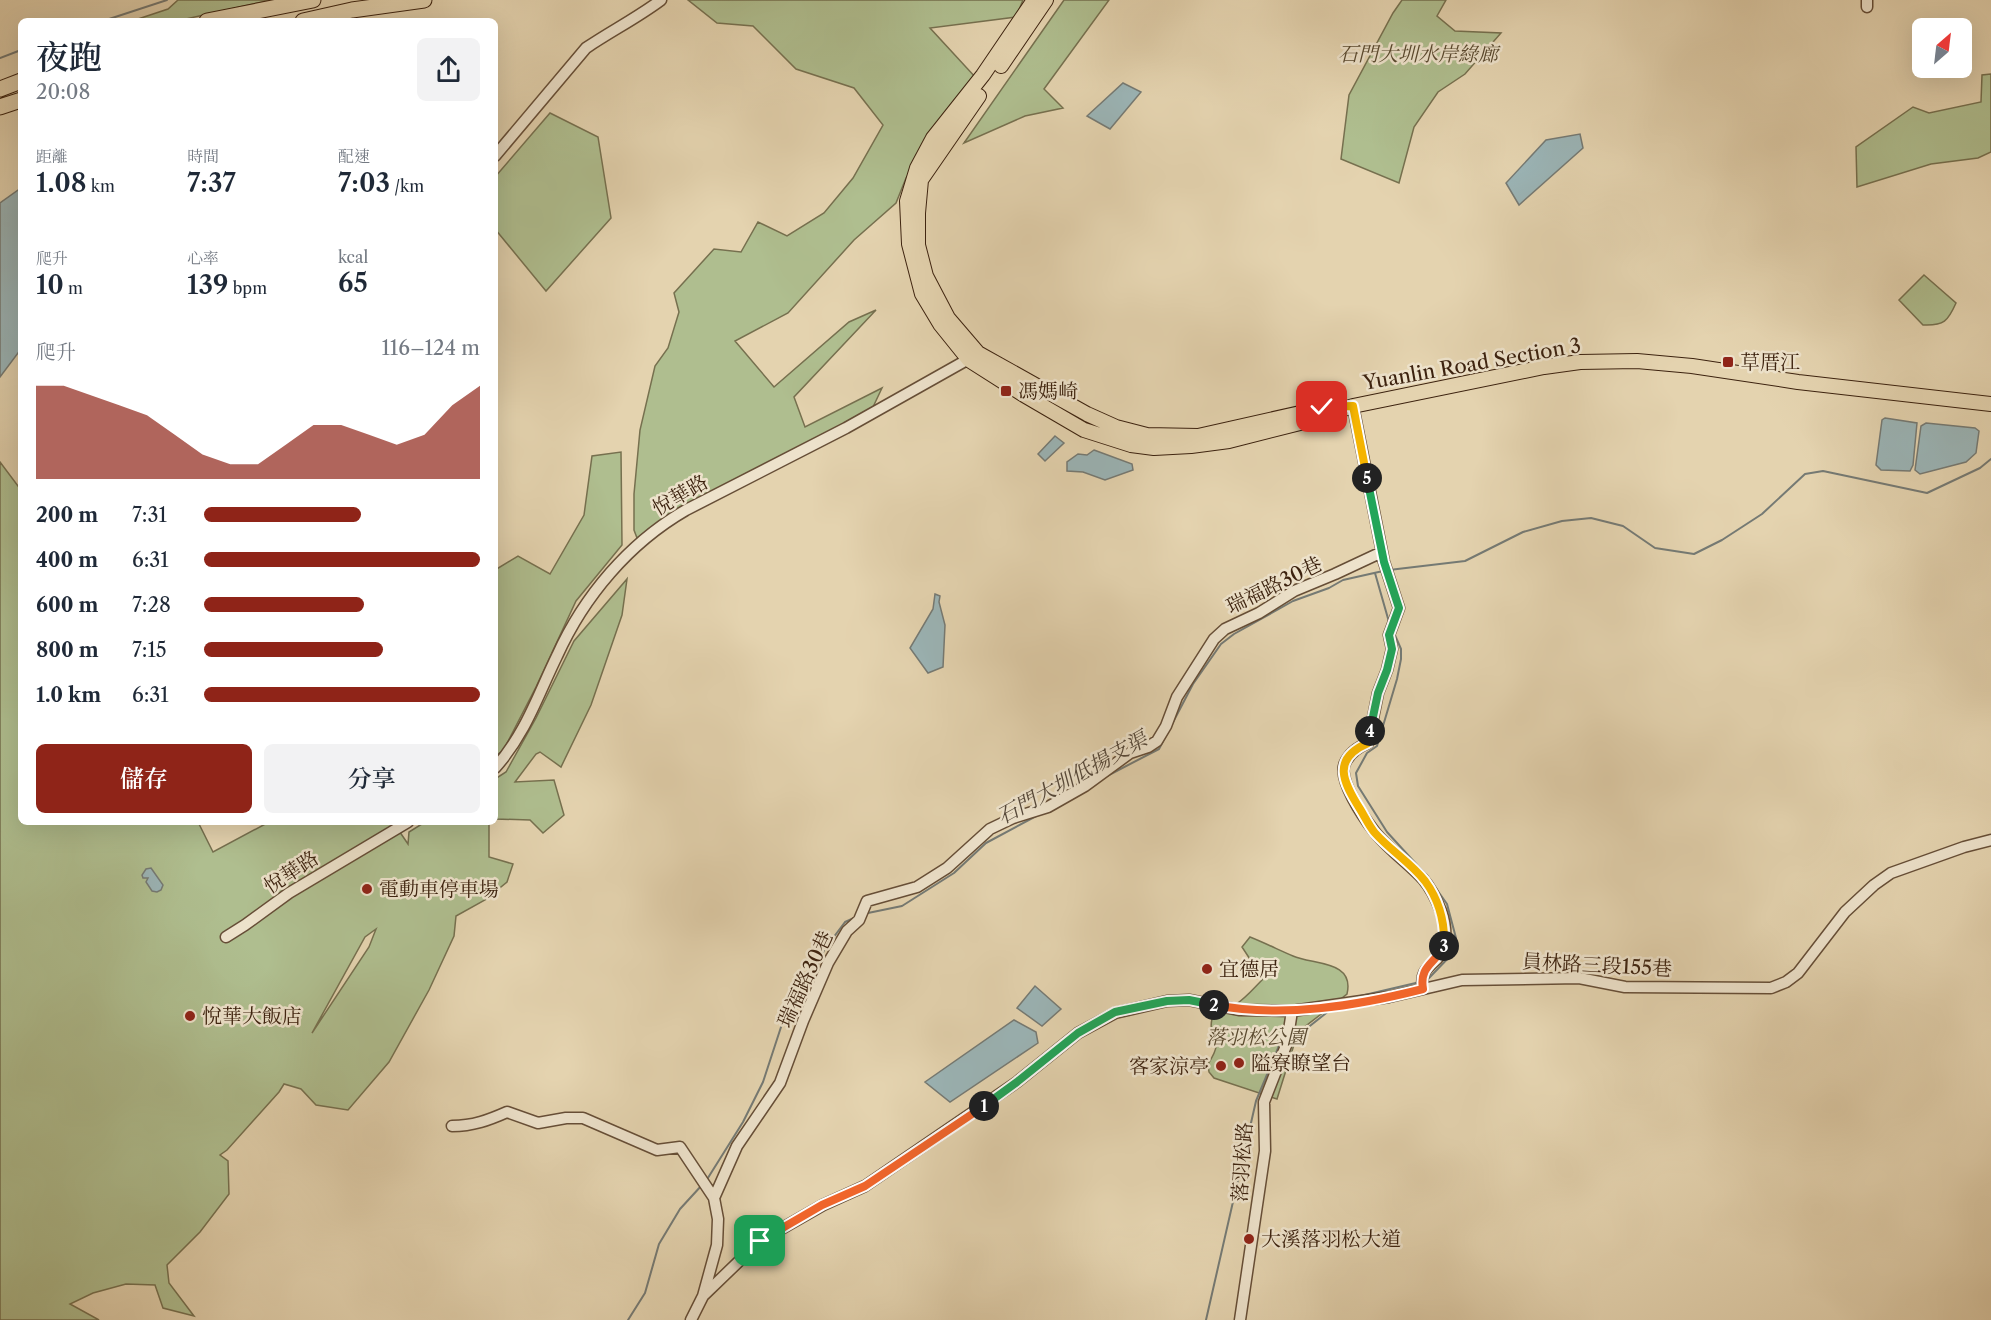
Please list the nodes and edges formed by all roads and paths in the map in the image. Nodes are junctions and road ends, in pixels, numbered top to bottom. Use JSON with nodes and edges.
{"nodes":[{"id":1,"x":313,"y":0,"type":"edge"},
{"id":2,"x":424,"y":0,"type":"edge"},
{"id":3,"x":661,"y":0,"type":"edge"},
{"id":4,"x":1037,"y":5,"type":"edge"},
{"id":5,"x":222,"y":18,"type":"edge"},
{"id":6,"x":316,"y":18,"type":"edge"},
{"id":7,"x":18,"y":82,"type":"edge"},
{"id":8,"x":0,"y":89,"type":"edge"},
{"id":9,"x":18,"y":101,"type":"edge"},
{"id":10,"x":0,"y":107,"type":"edge"},
{"id":11,"x":498,"y":152,"type":"edge"},
{"id":12,"x":974,"y":356,"type":"junction"},
{"id":13,"x":1991,"y":404,"type":"edge"},
{"id":14,"x":1353,"y":406,"type":"junction"},
{"id":15,"x":1382,"y":552,"type":"junction"},
{"id":16,"x":498,"y":765,"type":"edge"},
{"id":17,"x":403,"y":825,"type":"edge"},
{"id":18,"x":1991,"y":840,"type":"edge"},
{"id":19,"x":226,"y":937,"type":"dead end"},
{"id":20,"x":1422,"y":984,"type":"junction"},
{"id":21,"x":1292,"y":1011,"type":"junction"},
{"id":22,"x":452,"y":1126,"type":"dead end"},
{"id":23,"x":714,"y":1198,"type":"junction"},
{"id":24,"x":703,"y":1296,"type":"junction"},
{"id":25,"x":691,"y":1320,"type":"edge"},
{"id":26,"x":1240,"y":1320,"type":"edge"}],
"edges":[{"from":1,"to":5,"type":"highway"},
{"from":2,"to":6,"type":"highway"},
{"from":3,"to":11,"type":"street"},
{"from":4,"to":12,"type":"main road","name":"Yuanlin Road Section 3"},
{"from":7,"to":8,"type":"highway"},
{"from":9,"to":10,"type":"highway"},
{"from":12,"to":14,"type":"main road","name":"Yuanlin Road Section 3"},
{"from":12,"to":16,"type":"street","name":"悅華路"},
{"from":13,"to":14,"type":"main road","name":"Yuanlin Road Section 3"},
{"from":14,"to":15,"type":"street"},
{"from":15,"to":20,"type":"street"},
{"from":15,"to":23,"type":"street","name":"瑞福路30巷"},
{"from":17,"to":19,"type":"street","name":"悅華路"},
{"from":18,"to":20,"type":"street","name":"員林路三段155巷"},
{"from":20,"to":21,"type":"street","name":"員林路三段155巷"},
{"from":21,"to":24,"type":"street","name":"員林路三段155巷"},
{"from":21,"to":26,"type":"street","name":"落羽松路"},
{"from":22,"to":23,"type":"street"},
{"from":23,"to":24,"type":"street"},
{"from":24,"to":25,"type":"street"}]}
